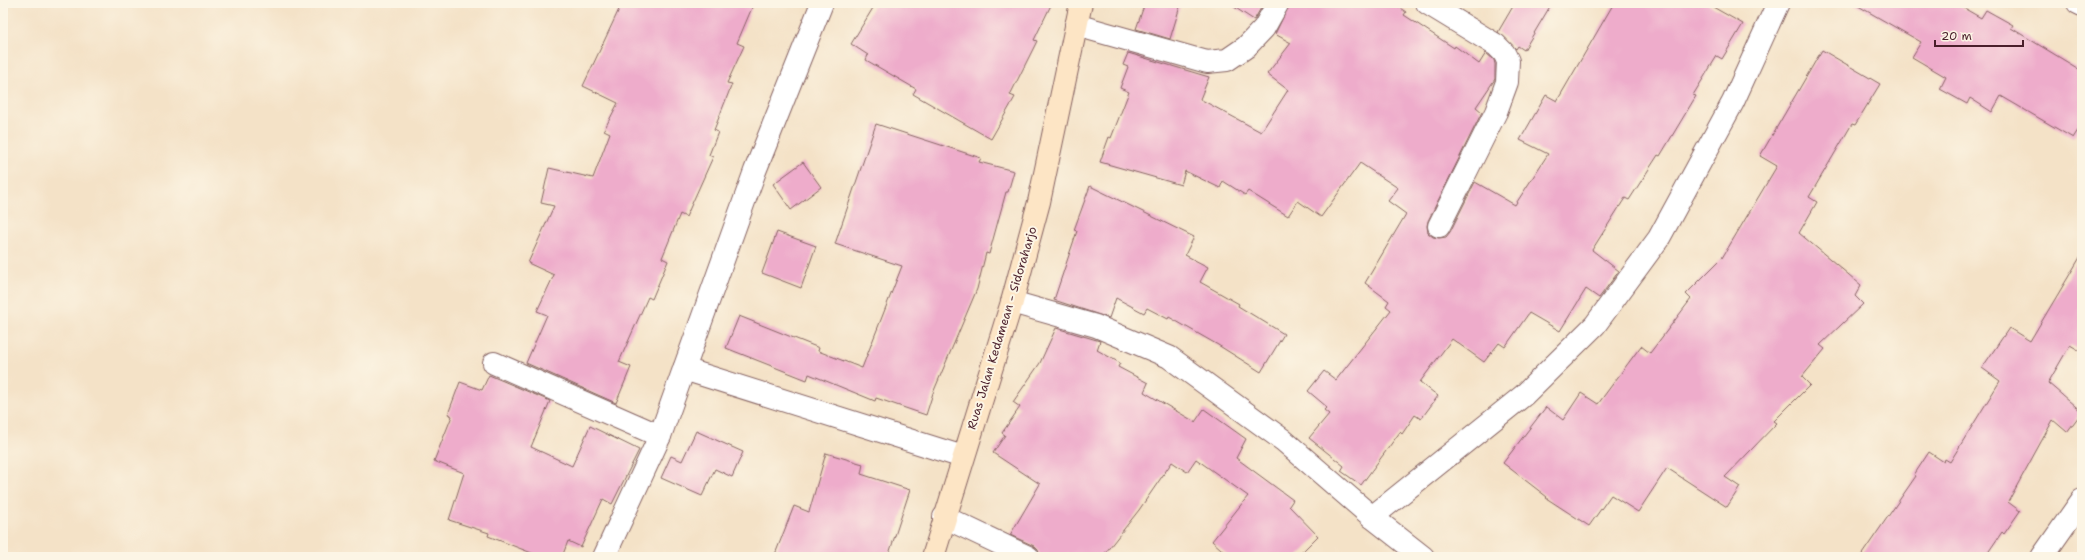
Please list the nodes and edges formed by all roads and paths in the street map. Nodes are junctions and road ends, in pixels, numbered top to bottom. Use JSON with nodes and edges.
{"nodes":[{"id":1,"x":822,"y":3,"type":"edge"},
{"id":2,"x":1081,"y":3,"type":"edge"},
{"id":3,"x":1278,"y":3,"type":"edge"},
{"id":4,"x":1427,"y":3,"type":"edge"},
{"id":5,"x":1778,"y":3,"type":"edge"},
{"id":6,"x":2078,"y":3,"type":"edge"},
{"id":7,"x":2082,"y":5,"type":"edge"},
{"id":8,"x":1076,"y":25,"type":"junction"},
{"id":9,"x":1439,"y":226,"type":"dead end"},
{"id":10,"x":1012,"y":302,"type":"junction"},
{"id":11,"x":494,"y":363,"type":"dead end"},
{"id":12,"x":684,"y":369,"type":"junction"},
{"id":13,"x":660,"y":436,"type":"junction"},
{"id":14,"x":963,"y":457,"type":"junction"},
{"id":15,"x":2082,"y":500,"type":"edge"},
{"id":16,"x":944,"y":517,"type":"junction"},
{"id":17,"x":1372,"y":517,"type":"junction"},
{"id":18,"x":604,"y":557,"type":"edge"},
{"id":19,"x":933,"y":557,"type":"edge"},
{"id":20,"x":1028,"y":557,"type":"edge"},
{"id":21,"x":1423,"y":557,"type":"edge"},
{"id":22,"x":2042,"y":557,"type":"edge"}],
"edges":[{"from":1,"to":12,"type":"street"},
{"from":2,"to":8,"type":"main road","name":"Ruas Jalan Kedamean - Sidoraharjo"},
{"from":3,"to":8,"type":"street"},
{"from":4,"to":9,"type":"street"},
{"from":5,"to":17,"type":"street"},
{"from":6,"to":7,"type":"street"},
{"from":8,"to":10,"type":"main road","name":"Ruas Jalan Kedamean - Sidoraharjo"},
{"from":10,"to":14,"type":"main road","name":"Ruas Jalan Kedamean - Sidoraharjo"},
{"from":10,"to":17,"type":"street"},
{"from":11,"to":13,"type":"street"},
{"from":12,"to":13,"type":"street"},
{"from":12,"to":14,"type":"street"},
{"from":13,"to":18,"type":"street"},
{"from":14,"to":16,"type":"main road","name":"Ruas Jalan Kedamean - Sidoraharjo"},
{"from":15,"to":22,"type":"street"},
{"from":16,"to":19,"type":"main road","name":"Ruas Jalan Kedamean - Sidoraharjo"},
{"from":16,"to":20,"type":"street"},
{"from":17,"to":21,"type":"street"}]}
